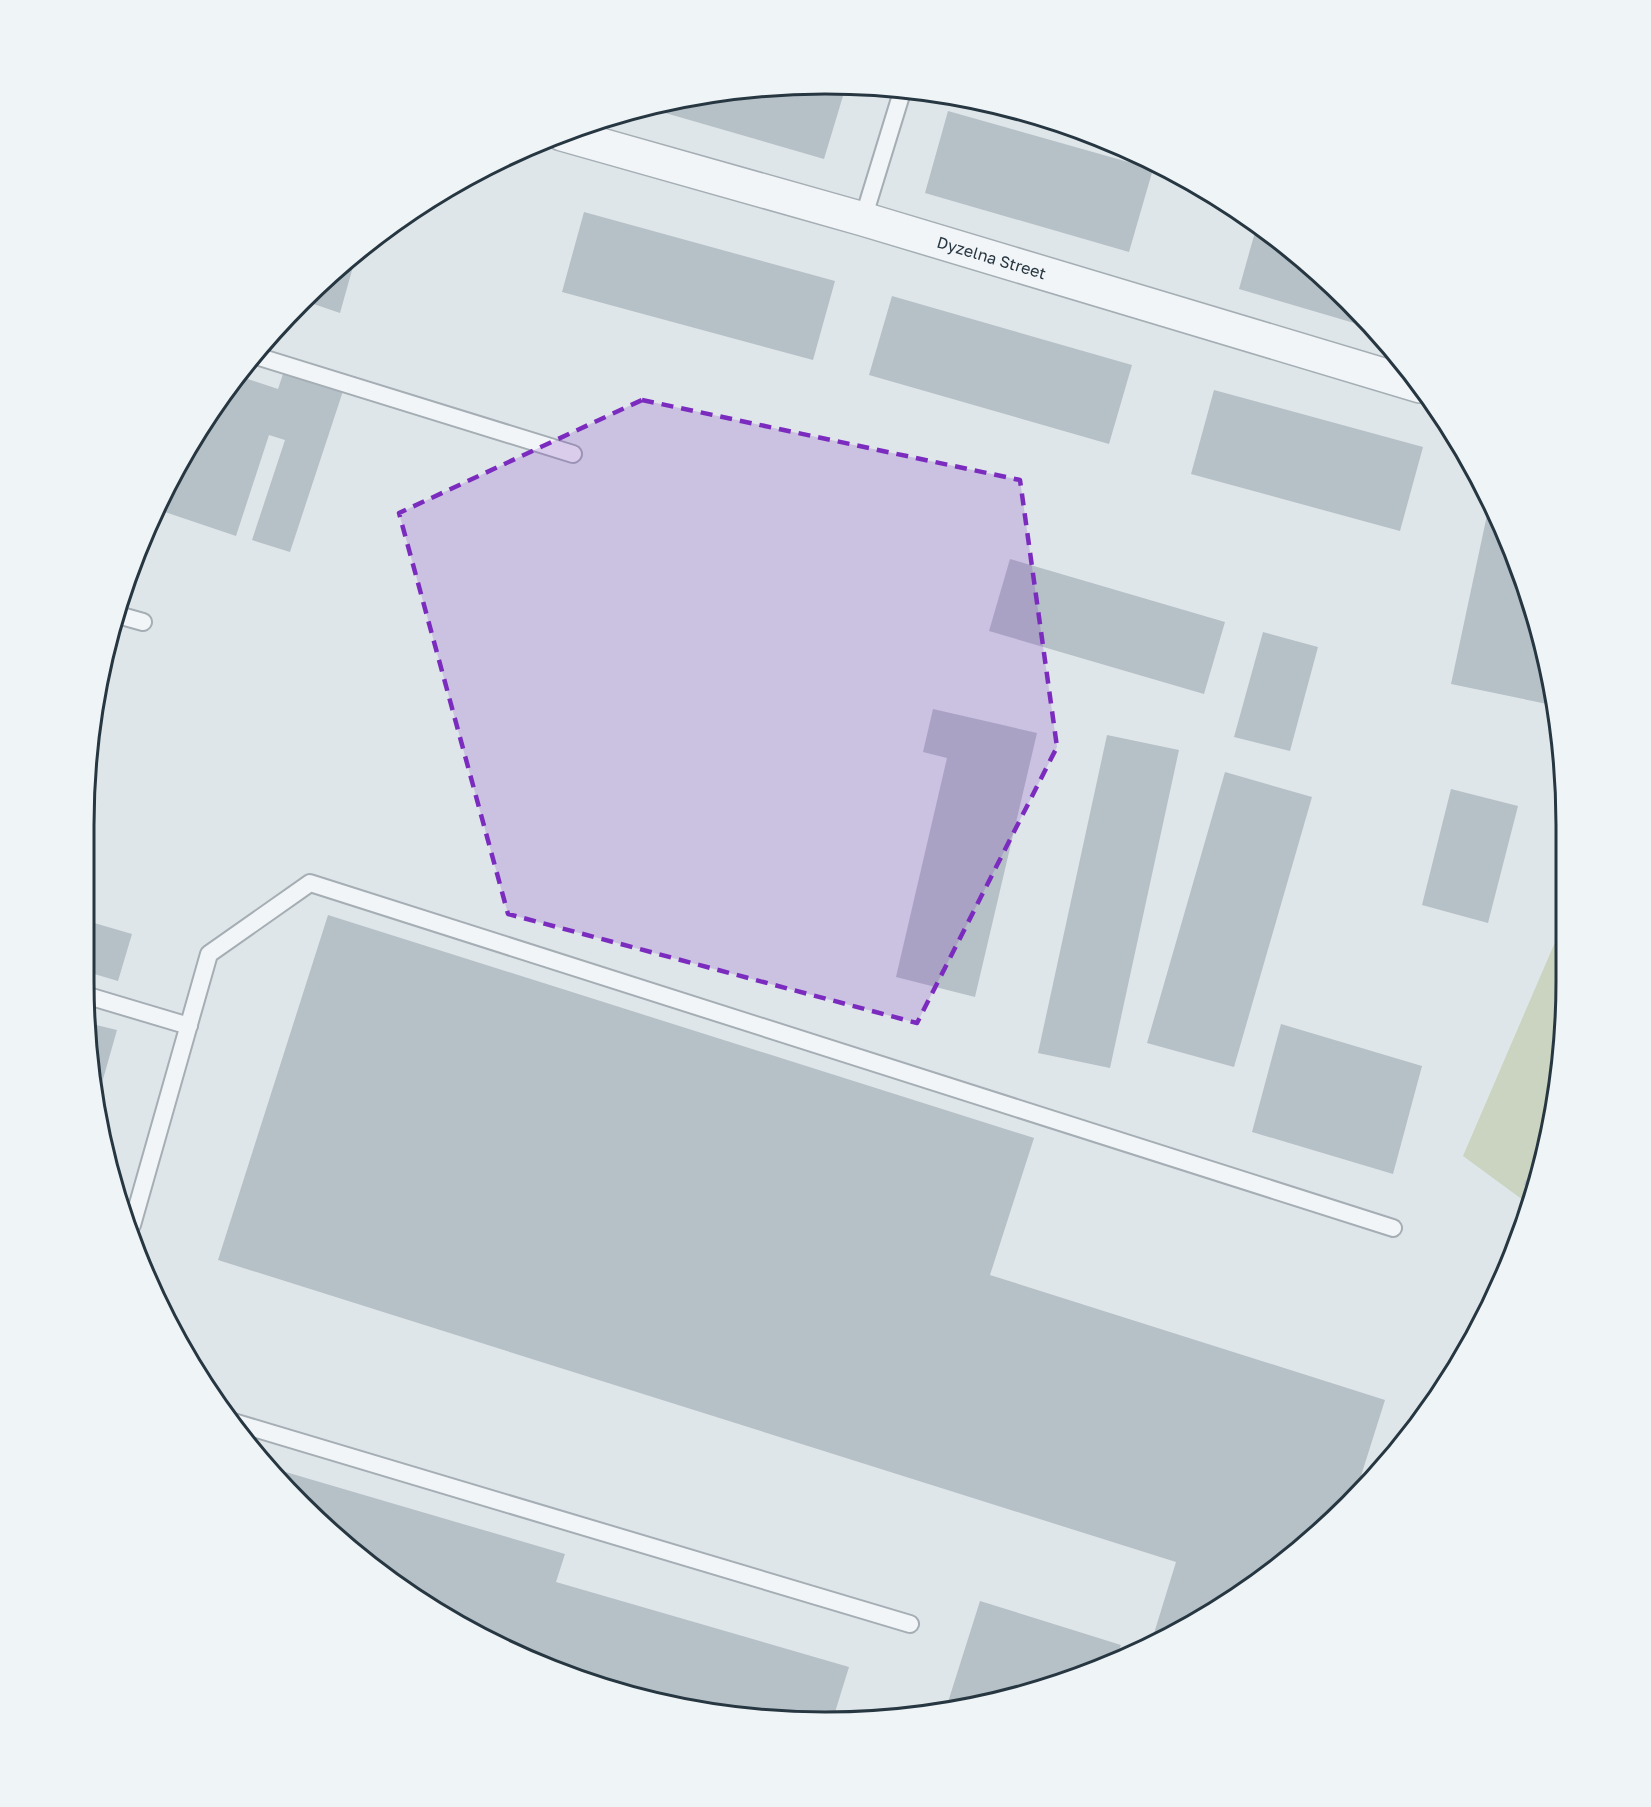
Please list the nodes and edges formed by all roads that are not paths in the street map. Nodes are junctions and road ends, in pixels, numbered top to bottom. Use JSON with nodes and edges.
{"nodes":[{"id":1,"x":900,"y":99,"type":"edge"},
{"id":2,"x":577,"y":138,"type":"edge"},
{"id":3,"x":863,"y":219,"type":"junction"},
{"id":4,"x":264,"y":358,"type":"edge"},
{"id":5,"x":1406,"y":382,"type":"edge"},
{"id":6,"x":573,"y":454,"type":"dead end"},
{"id":7,"x":125,"y":617,"type":"edge"},
{"id":8,"x":143,"y":622,"type":"dead end"},
{"id":9,"x":95,"y":998,"type":"edge"},
{"id":10,"x":189,"y":1026,"type":"junction"},
{"id":11,"x":134,"y":1218,"type":"edge"},
{"id":12,"x":1393,"y":1228,"type":"dead end"},
{"id":13,"x":245,"y":1425,"type":"edge"},
{"id":14,"x":910,"y":1624,"type":"dead end"}],
"edges":[{"from":1,"to":3,"type":"lane"},
{"from":2,"to":3,"type":"street","name":"Dyzelna Street"},
{"from":3,"to":5,"type":"street","name":"Dyzelna Street"},
{"from":4,"to":6,"type":"lane"},
{"from":7,"to":8,"type":"lane"},
{"from":9,"to":10,"type":"lane"},
{"from":10,"to":11,"type":"lane"},
{"from":10,"to":12,"type":"lane"},
{"from":13,"to":14,"type":"lane"}]}
